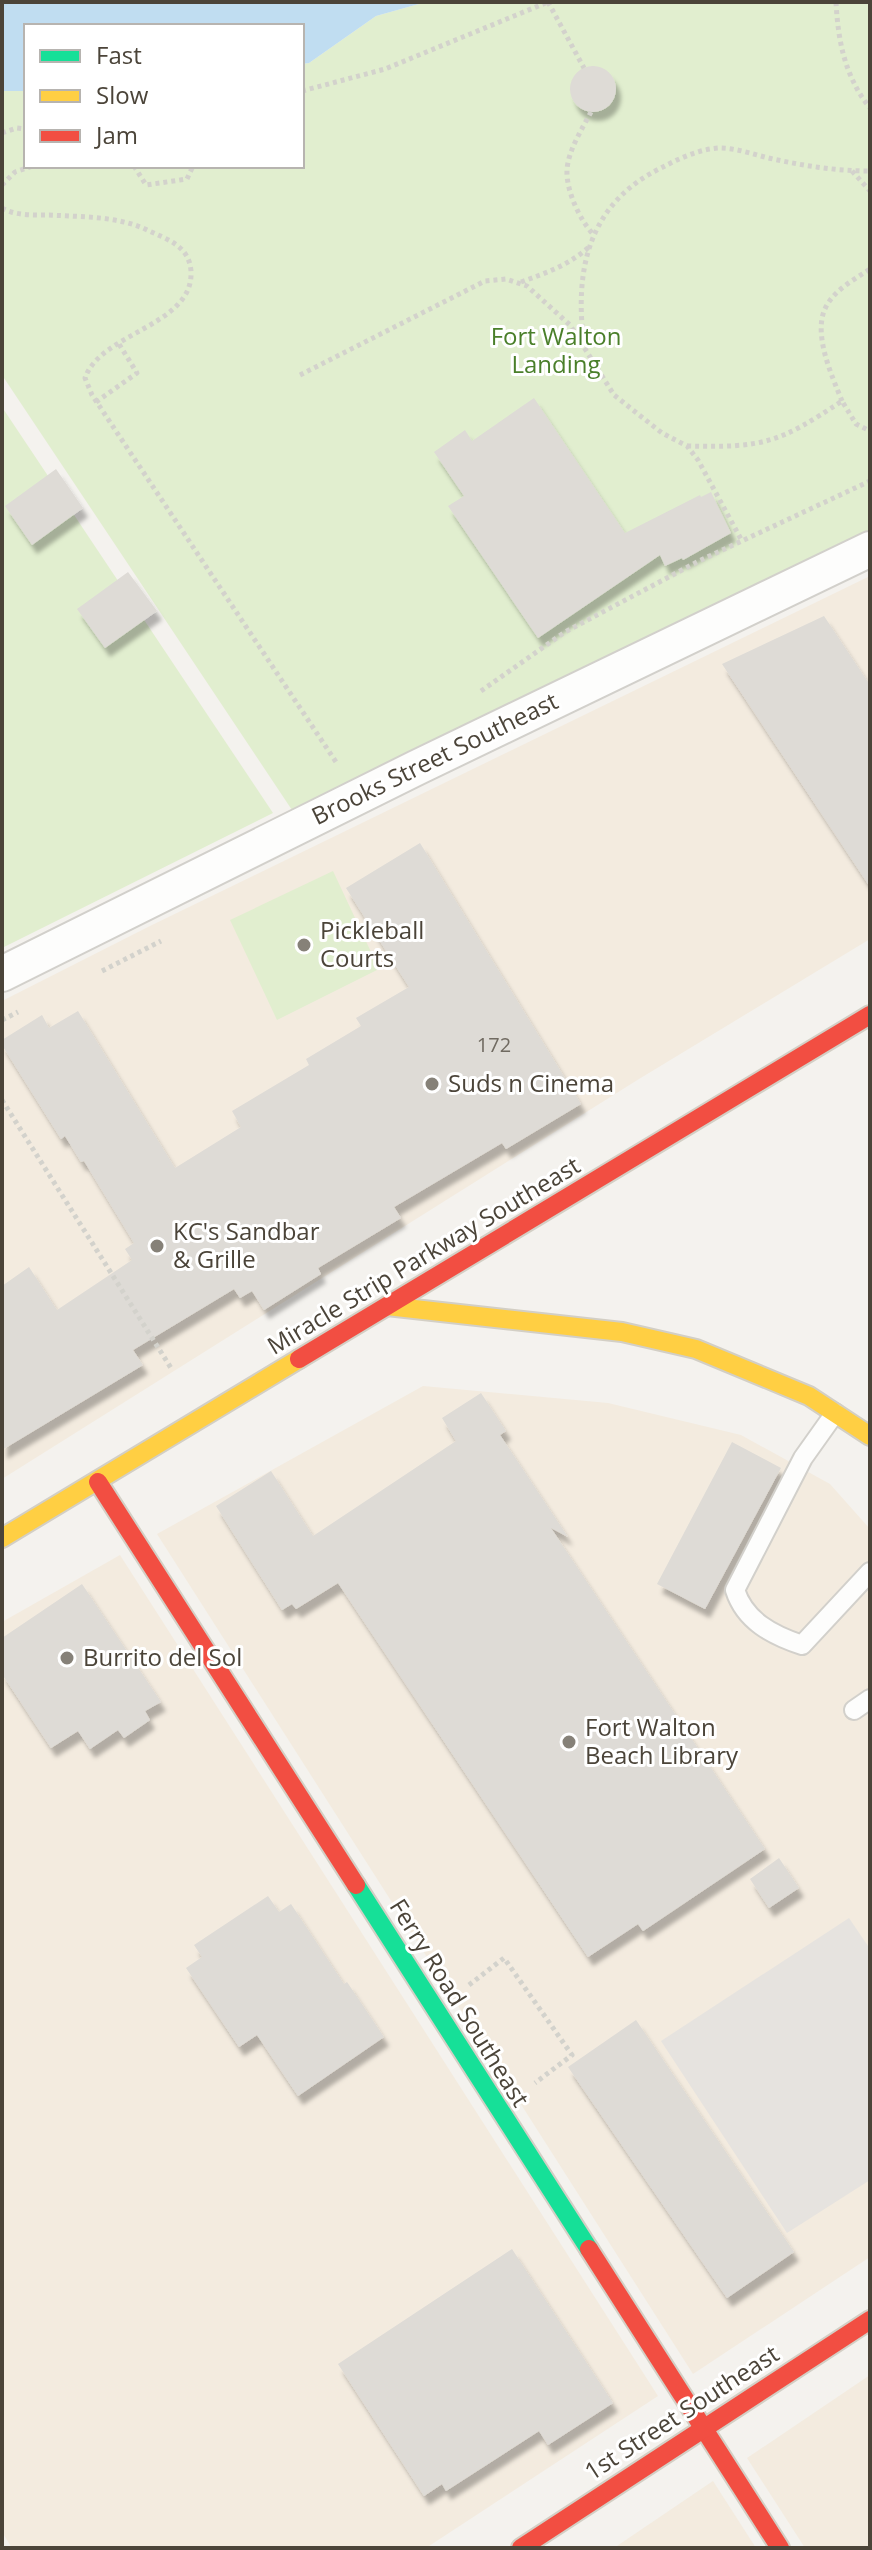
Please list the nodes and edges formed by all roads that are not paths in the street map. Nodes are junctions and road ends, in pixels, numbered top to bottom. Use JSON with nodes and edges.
{"nodes":[{"id":1,"x":870,"y":549,"type":"edge"},
{"id":2,"x":2,"y":974,"type":"edge"},
{"id":3,"x":870,"y":1015,"type":"edge"},
{"id":4,"x":387,"y":1306,"type":"junction"},
{"id":5,"x":835,"y":1413,"type":"junction"},
{"id":6,"x":870,"y":1436,"type":"edge"},
{"id":7,"x":98,"y":1482,"type":"junction"},
{"id":8,"x":2,"y":1538,"type":"edge"},
{"id":9,"x":870,"y":1572,"type":"edge"},
{"id":10,"x":870,"y":1699,"type":"edge"},
{"id":11,"x":854,"y":1710,"type":"dead end"},
{"id":12,"x":870,"y":2320,"type":"edge"},
{"id":13,"x":703,"y":2428,"type":"junction"},
{"id":14,"x":521,"y":2548,"type":"edge"},
{"id":15,"x":780,"y":2548,"type":"edge"}],
"edges":[{"from":1,"to":2,"type":"street","name":"Brooks Street Southeast"},
{"from":3,"to":4,"type":"main road","name":"Miracle Strip Parkway Southeast"},
{"from":4,"to":5,"type":"main road"},
{"from":4,"to":7,"type":"main road","name":"Miracle Strip Parkway Southeast"},
{"from":5,"to":6,"type":"main road"},
{"from":5,"to":9,"type":"lane"},
{"from":7,"to":8,"type":"main road","name":"Miracle Strip Parkway Southeast"},
{"from":7,"to":13,"type":"main road","name":"Ferry Road Southeast"},
{"from":10,"to":11,"type":"lane"},
{"from":12,"to":13,"type":"main road","name":"1st Street Southeast"},
{"from":13,"to":14,"type":"main road","name":"1st Street Southeast"},
{"from":13,"to":15,"type":"main road","name":"Ferry Road Southeast"}]}
